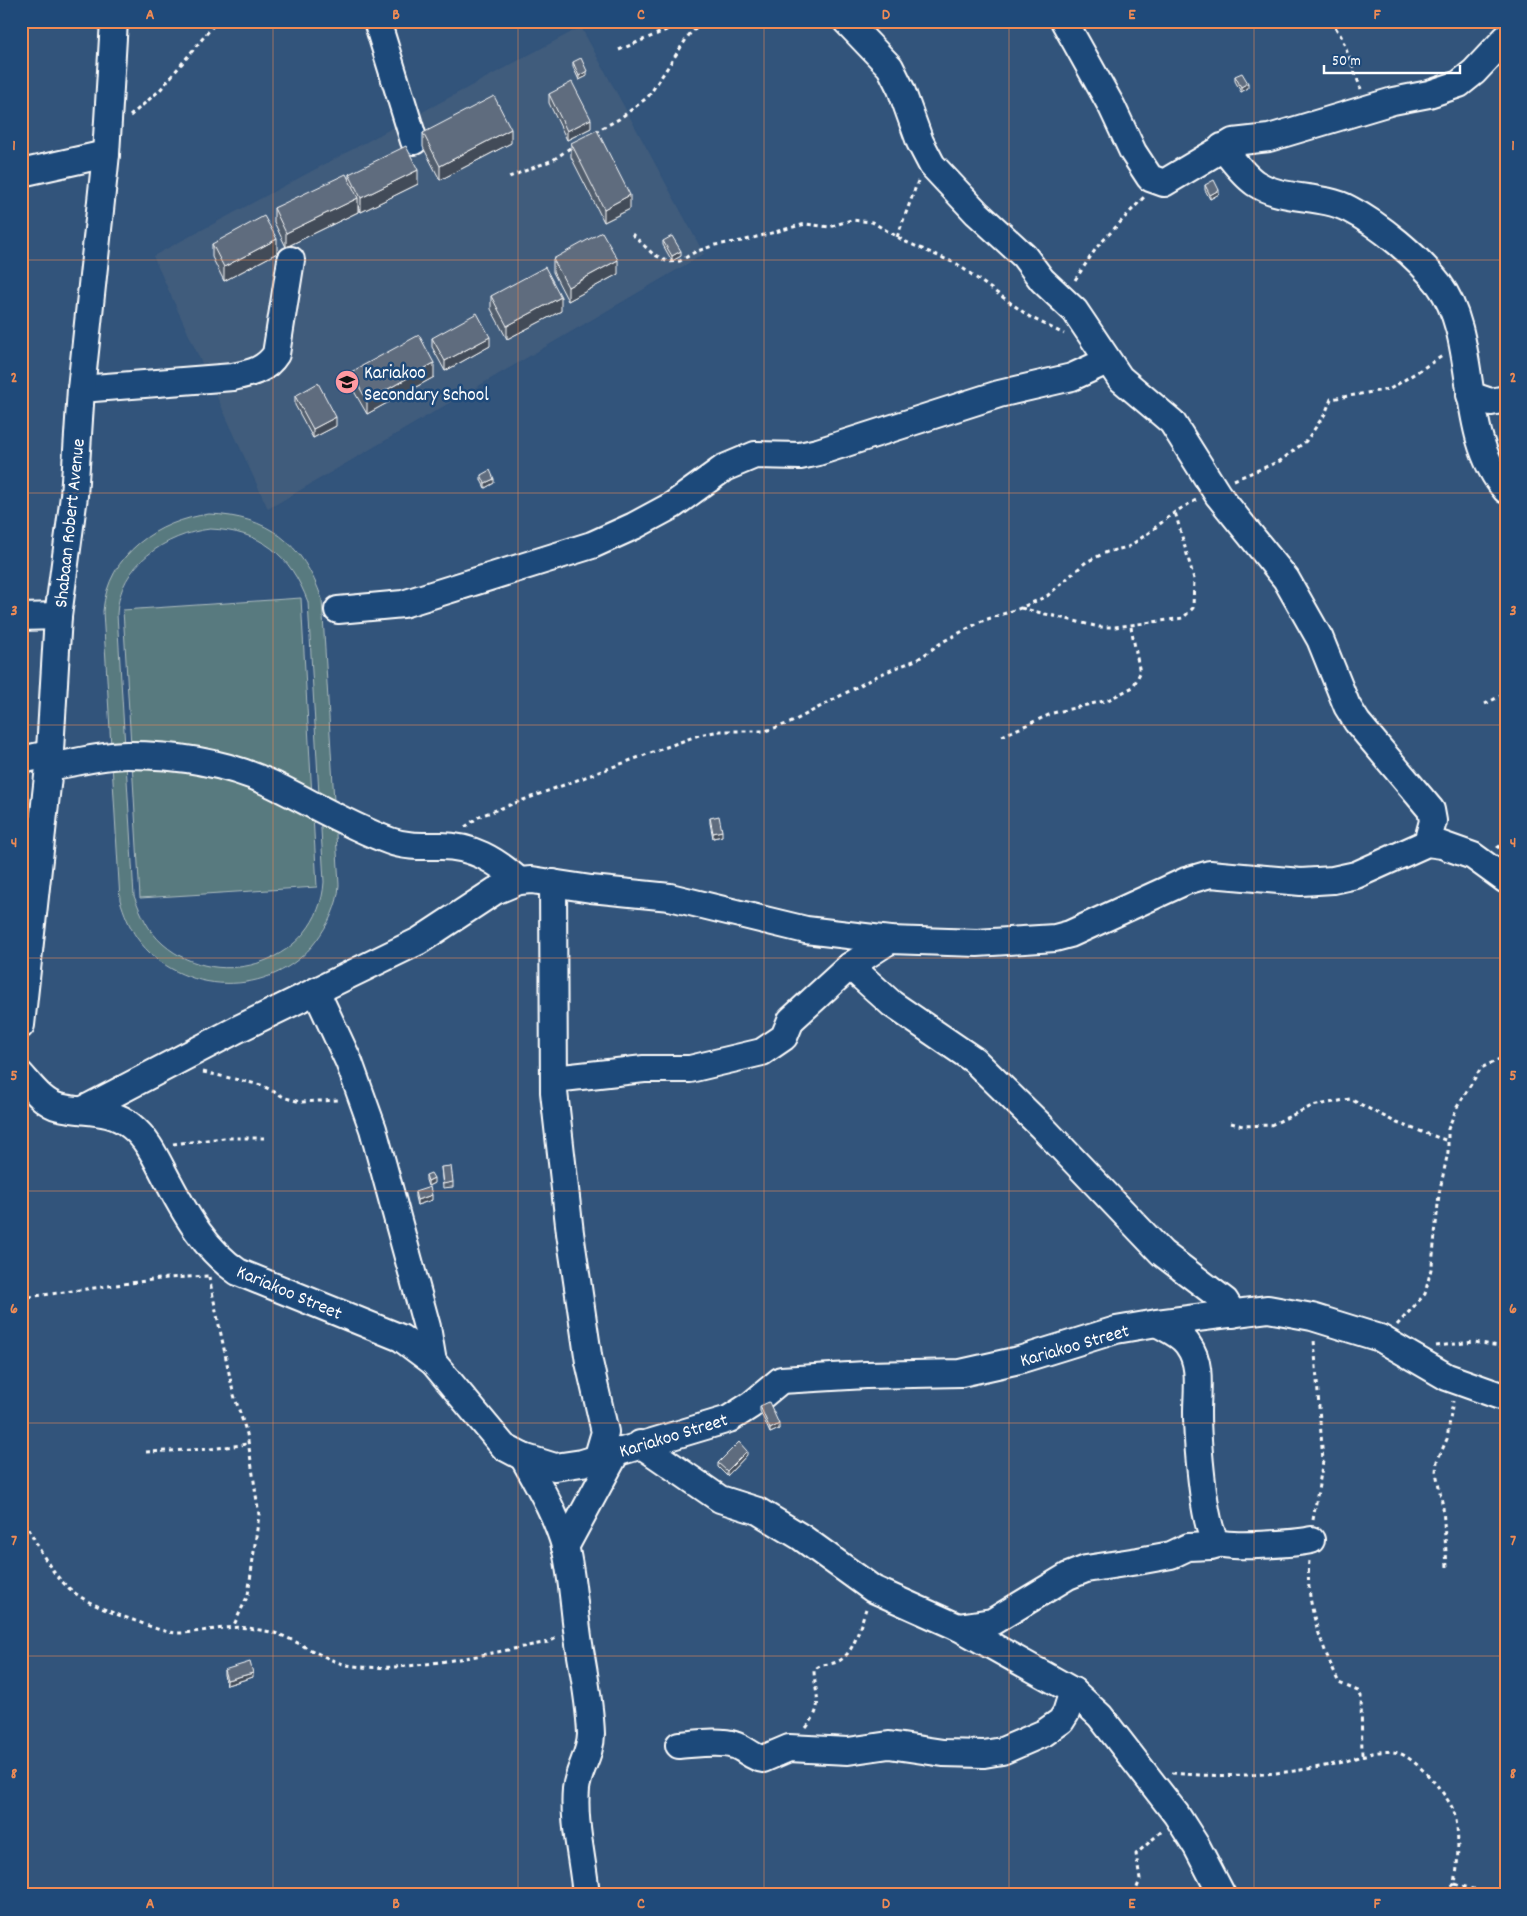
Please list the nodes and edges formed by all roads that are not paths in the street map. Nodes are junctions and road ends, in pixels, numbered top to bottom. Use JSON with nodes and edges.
{"nodes":[{"id":1,"x":114,"y":21,"type":"edge"},
{"id":2,"x":377,"y":21,"type":"edge"},
{"id":3,"x":846,"y":21,"type":"edge"},
{"id":4,"x":1064,"y":21,"type":"edge"},
{"id":5,"x":1506,"y":38,"type":"edge"},
{"id":6,"x":414,"y":141,"type":"dead end"},
{"id":7,"x":1222,"y":147,"type":"junction"},
{"id":8,"x":106,"y":154,"type":"junction"},
{"id":9,"x":21,"y":173,"type":"edge"},
{"id":10,"x":290,"y":260,"type":"dead end"},
{"id":11,"x":1107,"y":361,"type":"junction"},
{"id":12,"x":81,"y":389,"type":"junction"},
{"id":13,"x":1470,"y":395,"type":"junction"},
{"id":14,"x":1506,"y":399,"type":"edge"},
{"id":15,"x":1506,"y":490,"type":"edge"},
{"id":16,"x":338,"y":610,"type":"dead end"},
{"id":17,"x":58,"y":616,"type":"junction"},
{"id":18,"x":21,"y":617,"type":"edge"},
{"id":19,"x":21,"y":760,"type":"edge"},
{"id":20,"x":49,"y":761,"type":"junction"},
{"id":21,"x":1427,"y":843,"type":"junction"},
{"id":22,"x":1506,"y":880,"type":"edge"},
{"id":23,"x":519,"y":881,"type":"junction"},
{"id":24,"x":553,"y":883,"type":"junction"},
{"id":25,"x":890,"y":940,"type":"junction"},
{"id":26,"x":850,"y":966,"type":"junction"},
{"id":27,"x":316,"y":991,"type":"junction"},
{"id":28,"x":21,"y":1025,"type":"edge"},
{"id":29,"x":21,"y":1075,"type":"edge"},
{"id":30,"x":554,"y":1079,"type":"junction"},
{"id":31,"x":129,"y":1088,"type":"junction"},
{"id":32,"x":84,"y":1110,"type":"junction"},
{"id":33,"x":151,"y":1148,"type":"junction"},
{"id":34,"x":1233,"y":1314,"type":"junction"},
{"id":35,"x":1158,"y":1323,"type":"junction"},
{"id":36,"x":433,"y":1362,"type":"junction"},
{"id":37,"x":1506,"y":1398,"type":"edge"},
{"id":38,"x":618,"y":1450,"type":"junction"},
{"id":39,"x":523,"y":1457,"type":"junction"},
{"id":40,"x":1311,"y":1540,"type":"dead end"},
{"id":41,"x":1218,"y":1544,"type":"junction"},
{"id":42,"x":565,"y":1548,"type":"junction"},
{"id":43,"x":958,"y":1627,"type":"junction"},
{"id":44,"x":1072,"y":1691,"type":"junction"},
{"id":45,"x":679,"y":1745,"type":"dead end"},
{"id":46,"x":586,"y":1895,"type":"edge"},
{"id":47,"x":1222,"y":1895,"type":"edge"}],
"edges":[{"from":1,"to":8,"type":"street","name":"Shabaan Robert Avenue"},
{"from":2,"to":6,"type":"street"},
{"from":3,"to":11,"type":"street"},
{"from":4,"to":7,"type":"street"},
{"from":5,"to":7,"type":"street"},
{"from":7,"to":13,"type":"street"},
{"from":8,"to":9,"type":"street"},
{"from":8,"to":12,"type":"street","name":"Shabaan Robert Avenue"},
{"from":10,"to":12,"type":"street"},
{"from":11,"to":16,"type":"street"},
{"from":11,"to":21,"type":"street"},
{"from":12,"to":17,"type":"street","name":"Shabaan Robert Avenue"},
{"from":13,"to":14,"type":"street"},
{"from":13,"to":15,"type":"street"},
{"from":17,"to":18,"type":"street"},
{"from":17,"to":20,"type":"street","name":"Shabaan Robert Avenue"},
{"from":19,"to":20,"type":"street"},
{"from":20,"to":23,"type":"street"},
{"from":20,"to":28,"type":"street","name":"Shabaan Robert Avenue"},
{"from":21,"to":22,"type":"street"},
{"from":21,"to":25,"type":"street"},
{"from":23,"to":24,"type":"street"},
{"from":23,"to":27,"type":"street"},
{"from":24,"to":25,"type":"street"},
{"from":24,"to":30,"type":"street"},
{"from":25,"to":26,"type":"street"},
{"from":26,"to":30,"type":"street"},
{"from":26,"to":34,"type":"street"},
{"from":27,"to":31,"type":"street"},
{"from":27,"to":36,"type":"street"},
{"from":29,"to":32,"type":"street","name":"Kariakoo Street"},
{"from":30,"to":38,"type":"street"},
{"from":31,"to":32,"type":"street"},
{"from":31,"to":33,"type":"street"},
{"from":32,"to":33,"type":"street","name":"Kariakoo Street"},
{"from":33,"to":36,"type":"street","name":"Kariakoo Street"},
{"from":34,"to":35,"type":"street","name":"Kariakoo Street"},
{"from":34,"to":37,"type":"street","name":"Kariakoo Street"},
{"from":35,"to":38,"type":"street","name":"Kariakoo Street"},
{"from":35,"to":41,"type":"street"},
{"from":36,"to":39,"type":"street","name":"Kariakoo Street"},
{"from":38,"to":39,"type":"street","name":"Kariakoo Street"},
{"from":38,"to":42,"type":"street"},
{"from":38,"to":43,"type":"street"},
{"from":39,"to":42,"type":"street"},
{"from":40,"to":41,"type":"street"},
{"from":41,"to":43,"type":"street"},
{"from":42,"to":46,"type":"street"},
{"from":43,"to":44,"type":"street"},
{"from":44,"to":45,"type":"street"},
{"from":44,"to":47,"type":"street"}]}
